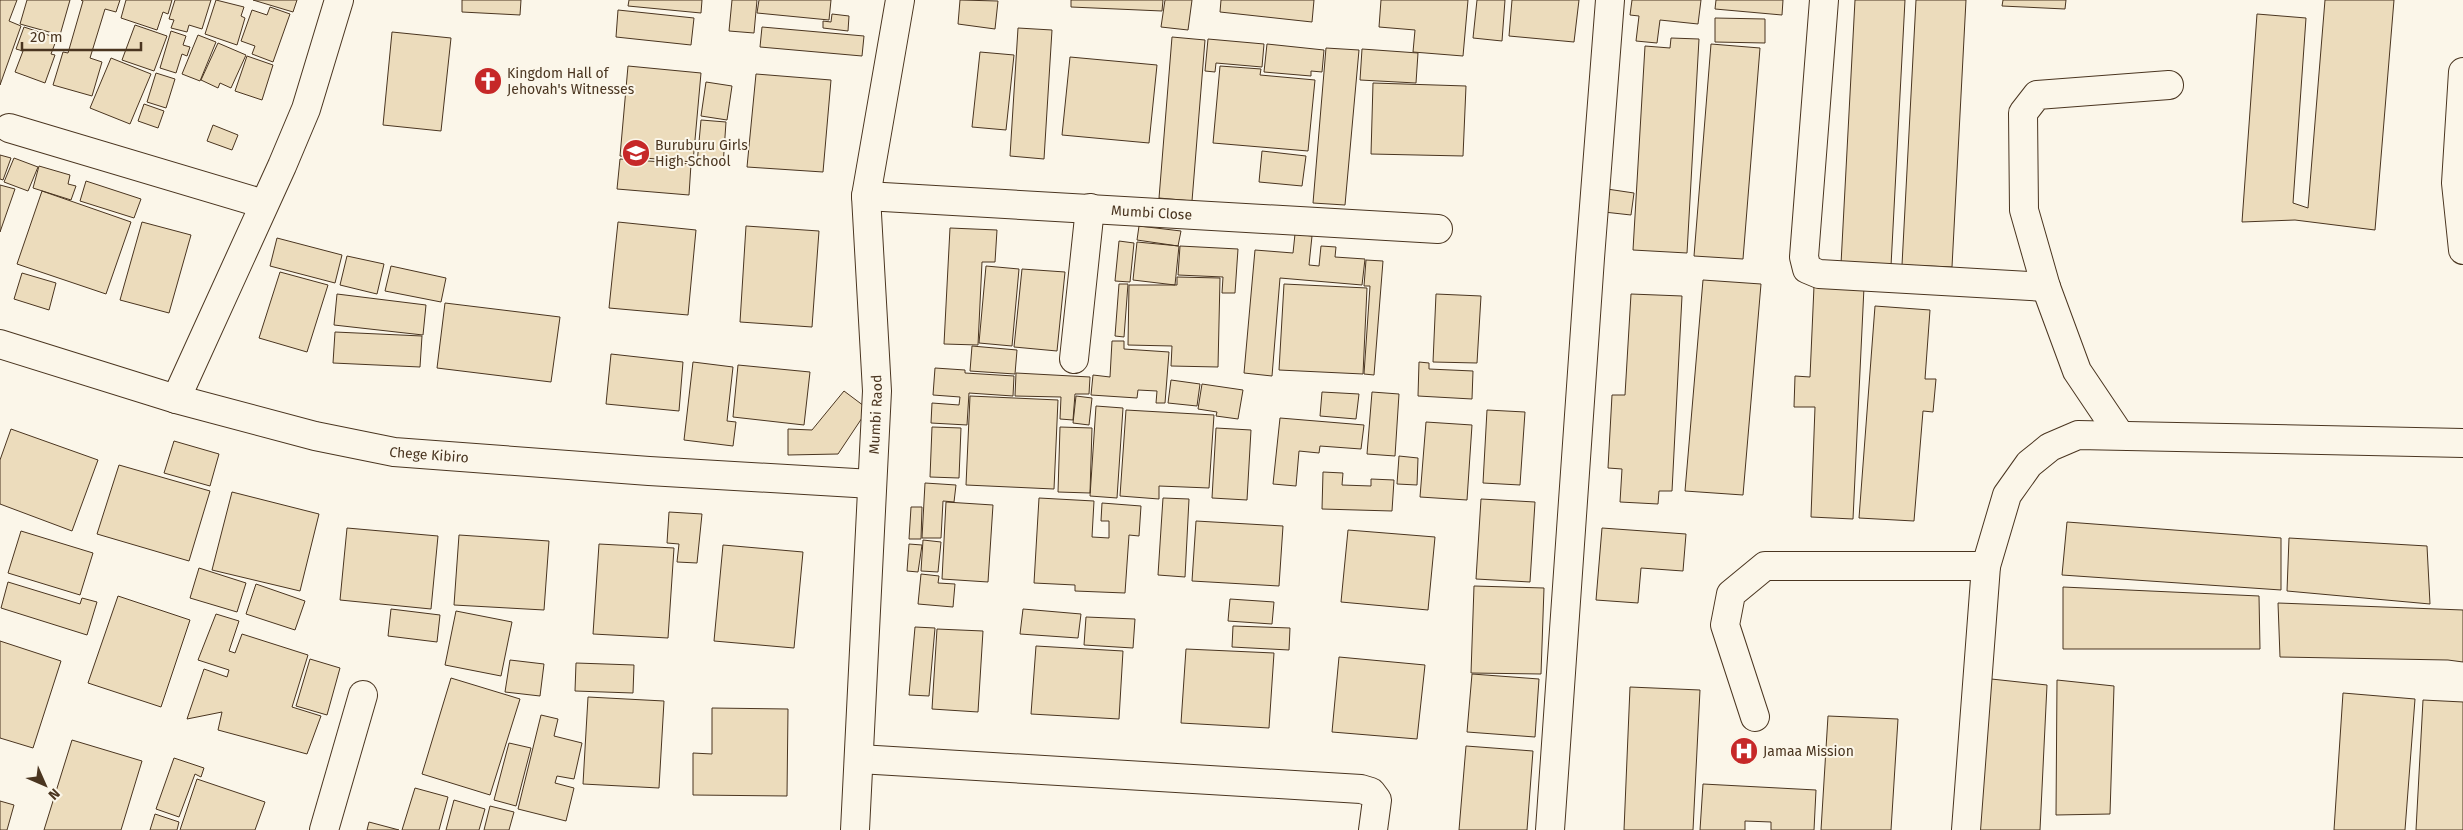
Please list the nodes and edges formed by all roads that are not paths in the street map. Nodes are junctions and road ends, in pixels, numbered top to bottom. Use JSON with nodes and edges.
{"nodes":[{"id":1,"x":339,"y":0,"type":"edge"},
{"id":2,"x":900,"y":0,"type":"edge"},
{"id":3,"x":1610,"y":0,"type":"edge"},
{"id":4,"x":1824,"y":0,"type":"edge"},
{"id":5,"x":2463,"y":72,"type":"edge"},
{"id":6,"x":2169,"y":85,"type":"dead end"},
{"id":7,"x":9,"y":128,"type":"dead end"},
{"id":8,"x":866,"y":196,"type":"junction"},
{"id":9,"x":264,"y":204,"type":"junction"},
{"id":10,"x":1090,"y":208,"type":"junction"},
{"id":11,"x":1438,"y":229,"type":"dead end"},
{"id":12,"x":2463,"y":250,"type":"edge"},
{"id":13,"x":2046,"y":287,"type":"junction"},
{"id":14,"x":0,"y":344,"type":"edge"},
{"id":15,"x":1074,"y":358,"type":"dead end"},
{"id":16,"x":176,"y":399,"type":"junction"},
{"id":17,"x":2120,"y":435,"type":"junction"},
{"id":18,"x":2463,"y":443,"type":"edge"},
{"id":19,"x":872,"y":484,"type":"junction"},
{"id":20,"x":1986,"y":566,"type":"junction"},
{"id":21,"x":363,"y":695,"type":"dead end"},
{"id":22,"x":1755,"y":717,"type":"dead end"},
{"id":23,"x":859,"y":759,"type":"junction"},
{"id":24,"x":324,"y":830,"type":"edge"},
{"id":25,"x":855,"y":830,"type":"edge"},
{"id":26,"x":1373,"y":830,"type":"edge"},
{"id":27,"x":1550,"y":830,"type":"edge"},
{"id":28,"x":1966,"y":830,"type":"edge"}],
"edges":[{"from":1,"to":9,"type":"street"},
{"from":2,"to":8,"type":"street","name":"Mumbi Raod"},
{"from":3,"to":27,"type":"street"},
{"from":4,"to":13,"type":"street"},
{"from":5,"to":12,"type":"street"},
{"from":6,"to":13,"type":"street"},
{"from":7,"to":9,"type":"street"},
{"from":8,"to":10,"type":"street","name":"Mumbi Close"},
{"from":8,"to":19,"type":"street","name":"Mumbi Raod"},
{"from":9,"to":16,"type":"street"},
{"from":10,"to":11,"type":"street","name":"Mumbi Close"},
{"from":10,"to":15,"type":"street"},
{"from":13,"to":17,"type":"street"},
{"from":14,"to":16,"type":"street","name":"Chege Kibiro"},
{"from":16,"to":19,"type":"street","name":"Chege Kibiro"},
{"from":17,"to":18,"type":"street"},
{"from":17,"to":20,"type":"street"},
{"from":19,"to":23,"type":"street","name":"Mumbi Raod"},
{"from":20,"to":22,"type":"street"},
{"from":20,"to":28,"type":"street"},
{"from":21,"to":24,"type":"street"},
{"from":23,"to":25,"type":"street","name":"Mumbi Raod"},
{"from":23,"to":26,"type":"street"}]}
